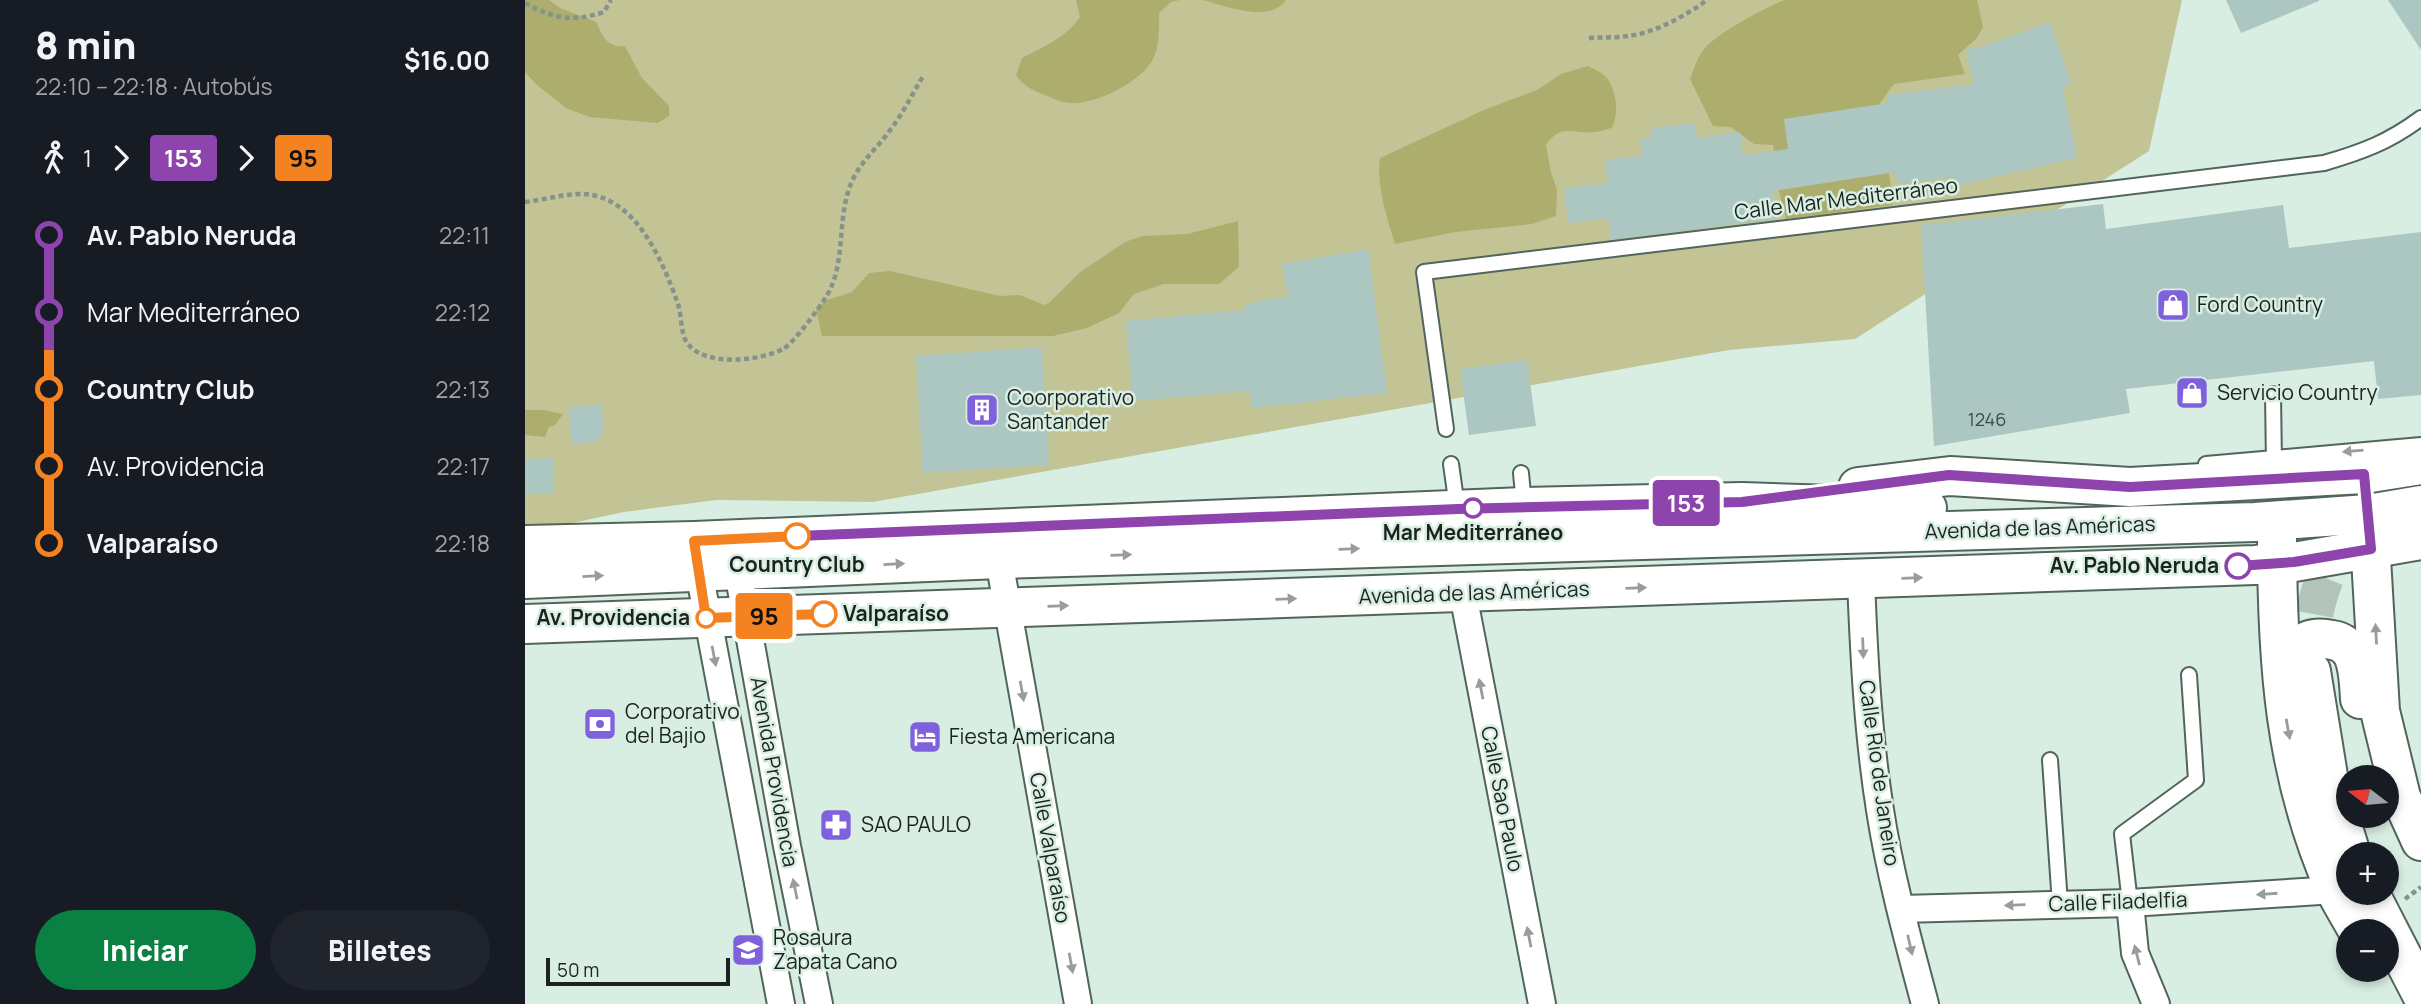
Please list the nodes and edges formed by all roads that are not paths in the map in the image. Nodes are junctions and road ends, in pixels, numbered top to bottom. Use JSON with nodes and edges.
{"nodes":[{"id":1,"x":2421,"y":118,"type":"edge"},
{"id":2,"x":2273,"y":394,"type":"dead end"},
{"id":3,"x":1446,"y":429,"type":"dead end"},
{"id":4,"x":2421,"y":445,"type":"edge"},
{"id":5,"x":1451,"y":464,"type":"dead end"},
{"id":6,"x":2421,"y":465,"type":"edge"},
{"id":7,"x":2194,"y":466,"type":"dead end"},
{"id":8,"x":2275,"y":469,"type":"junction"},
{"id":9,"x":2364,"y":474,"type":"junction"},
{"id":10,"x":1742,"y":502,"type":"junction"},
{"id":11,"x":2240,"y":504,"type":"tunnel mouth"},
{"id":12,"x":2421,"y":505,"type":"edge"},
{"id":13,"x":1458,"y":509,"type":"junction"},
{"id":14,"x":2277,"y":520,"type":"junction"},
{"id":15,"x":2369,"y":532,"type":"junction"},
{"id":16,"x":2421,"y":540,"type":"edge"},
{"id":17,"x":997,"y":543,"type":"junction"},
{"id":18,"x":525,"y":545,"type":"edge"},
{"id":19,"x":735,"y":554,"type":"junction"},
{"id":20,"x":696,"y":556,"type":"junction"},
{"id":21,"x":2277,"y":563,"type":"junction"},
{"id":22,"x":525,"y":579,"type":"edge"},
{"id":23,"x":1861,"y":580,"type":"junction"},
{"id":24,"x":1463,"y":594,"type":"junction"},
{"id":25,"x":1007,"y":608,"type":"junction"},
{"id":26,"x":745,"y":617,"type":"junction"},
{"id":27,"x":706,"y":618,"type":"junction"},
{"id":28,"x":525,"y":624,"type":"edge"},
{"id":29,"x":2189,"y":675,"type":"dead end"},
{"id":30,"x":2297,"y":680,"type":"junction"},
{"id":31,"x":2050,"y":760,"type":"dead end"},
{"id":32,"x":2379,"y":765,"type":"edge"},
{"id":33,"x":2387,"y":765,"type":"edge"},
{"id":34,"x":2399,"y":801,"type":"edge"},
{"id":35,"x":2421,"y":841,"type":"edge"},
{"id":36,"x":2347,"y":842,"type":"edge"},
{"id":37,"x":2336,"y":861,"type":"edge"},
{"id":38,"x":2336,"y":892,"type":"edge"},
{"id":39,"x":2130,"y":902,"type":"junction"},
{"id":40,"x":2060,"y":904,"type":"junction"},
{"id":41,"x":2361,"y":905,"type":"edge"},
{"id":42,"x":1901,"y":909,"type":"junction"},
{"id":43,"x":2387,"y":982,"type":"edge"},
{"id":44,"x":2421,"y":993,"type":"edge"},
{"id":45,"x":781,"y":1004,"type":"edge"},
{"id":46,"x":819,"y":1004,"type":"edge"},
{"id":47,"x":1078,"y":1004,"type":"edge"},
{"id":48,"x":1542,"y":1004,"type":"edge"},
{"id":49,"x":1925,"y":1004,"type":"edge"},
{"id":50,"x":2156,"y":1004,"type":"edge"},
{"id":51,"x":2400,"y":1004,"type":"edge"}],
"edges":[{"from":1,"to":3,"type":"lane","name":"Calle Mar Mediterráneo"},
{"from":2,"to":8,"type":"lane"},
{"from":4,"to":8,"type":"lane","one_way":true},
{"from":5,"to":13,"type":"lane"},
{"from":6,"to":9,"type":"main road","name":"Avenida de las Américas"},
{"from":7,"to":8,"type":"lane"},
{"from":8,"to":9,"type":"main road","name":"Avenida de las Américas"},
{"from":8,"to":10,"type":"main road","name":"Avenida de las Américas"},
{"from":8,"to":14,"type":"main road"},
{"from":9,"to":15,"type":"main road"},
{"from":10,"to":11,"type":"main road","name":"Avenida de las Américas"},
{"from":10,"to":13,"type":"main road","name":"Avenida de las Américas"},
{"from":12,"to":15,"type":"main road","name":"Avenida de las Américas"},
{"from":13,"to":17,"type":"main road","name":"Avenida de las Américas"},
{"from":14,"to":15,"type":"main road","name":"Avenida de las Américas"},
{"from":17,"to":14,"type":"main road","name":"Avenida de las Américas","one_way":true},
{"from":14,"to":21,"type":"main road"},
{"from":15,"to":16,"type":"main road","name":"Avenida de las Américas"},
{"from":15,"to":21,"type":"main road","name":"Avenida de las Américas"},
{"from":33,"to":15,"type":"main road","one_way":true},
{"from":17,"to":19,"type":"main road","name":"Avenida de las Américas"},
{"from":17,"to":25,"type":"street","name":"Calle Valparaíso"},
{"from":18,"to":20,"type":"main road","name":"Avenida de las Américas"},
{"from":19,"to":20,"type":"main road","name":"Avenida de las Américas"},
{"from":19,"to":26,"type":"street","name":"Avenida Providencia"},
{"from":22,"to":20,"type":"main road","name":"Avenida de las Américas","one_way":true},
{"from":20,"to":27,"type":"street","name":"Avenida Providencia"},
{"from":23,"to":21,"type":"main road","name":"Avenida de las Américas","one_way":true},
{"from":21,"to":30,"type":"main road"},
{"from":24,"to":23,"type":"main road","name":"Avenida de las Américas","one_way":true},
{"from":23,"to":42,"type":"street","name":"Calle Río de Janeiro","one_way":true},
{"from":25,"to":24,"type":"main road","name":"Avenida de las Américas","one_way":true},
{"from":48,"to":24,"type":"street","name":"Calle Sao Paulo","one_way":true},
{"from":25,"to":26,"type":"main road","name":"Avenida de las Américas"},
{"from":25,"to":47,"type":"street","name":"Calle Valparaíso","one_way":true},
{"from":26,"to":27,"type":"main road","name":"Avenida de las Américas"},
{"from":46,"to":26,"type":"street","name":"Avenida Providencia","one_way":true},
{"from":27,"to":28,"type":"main road","name":"Avenida de las Américas"},
{"from":27,"to":45,"type":"street","name":"Avenida Providencia","one_way":true},
{"from":29,"to":39,"type":"lane"},
{"from":30,"to":32,"type":"main road"},
{"from":30,"to":36,"type":"main road"},
{"from":30,"to":37,"type":"main road","one_way":true},
{"from":31,"to":40,"type":"lane"},
{"from":34,"to":35,"type":"main road"},
{"from":38,"to":39,"type":"street","name":"Calle Filadelfia","one_way":true},
{"from":39,"to":40,"type":"street","name":"Calle Filadelfia"},
{"from":50,"to":39,"type":"street","one_way":true},
{"from":40,"to":42,"type":"street","name":"Calle Filadelfia","one_way":true},
{"from":41,"to":44,"type":"main road"},
{"from":42,"to":49,"type":"street","name":"Calle Río de Janeiro","one_way":true},
{"from":43,"to":51,"type":"main road"}]}
